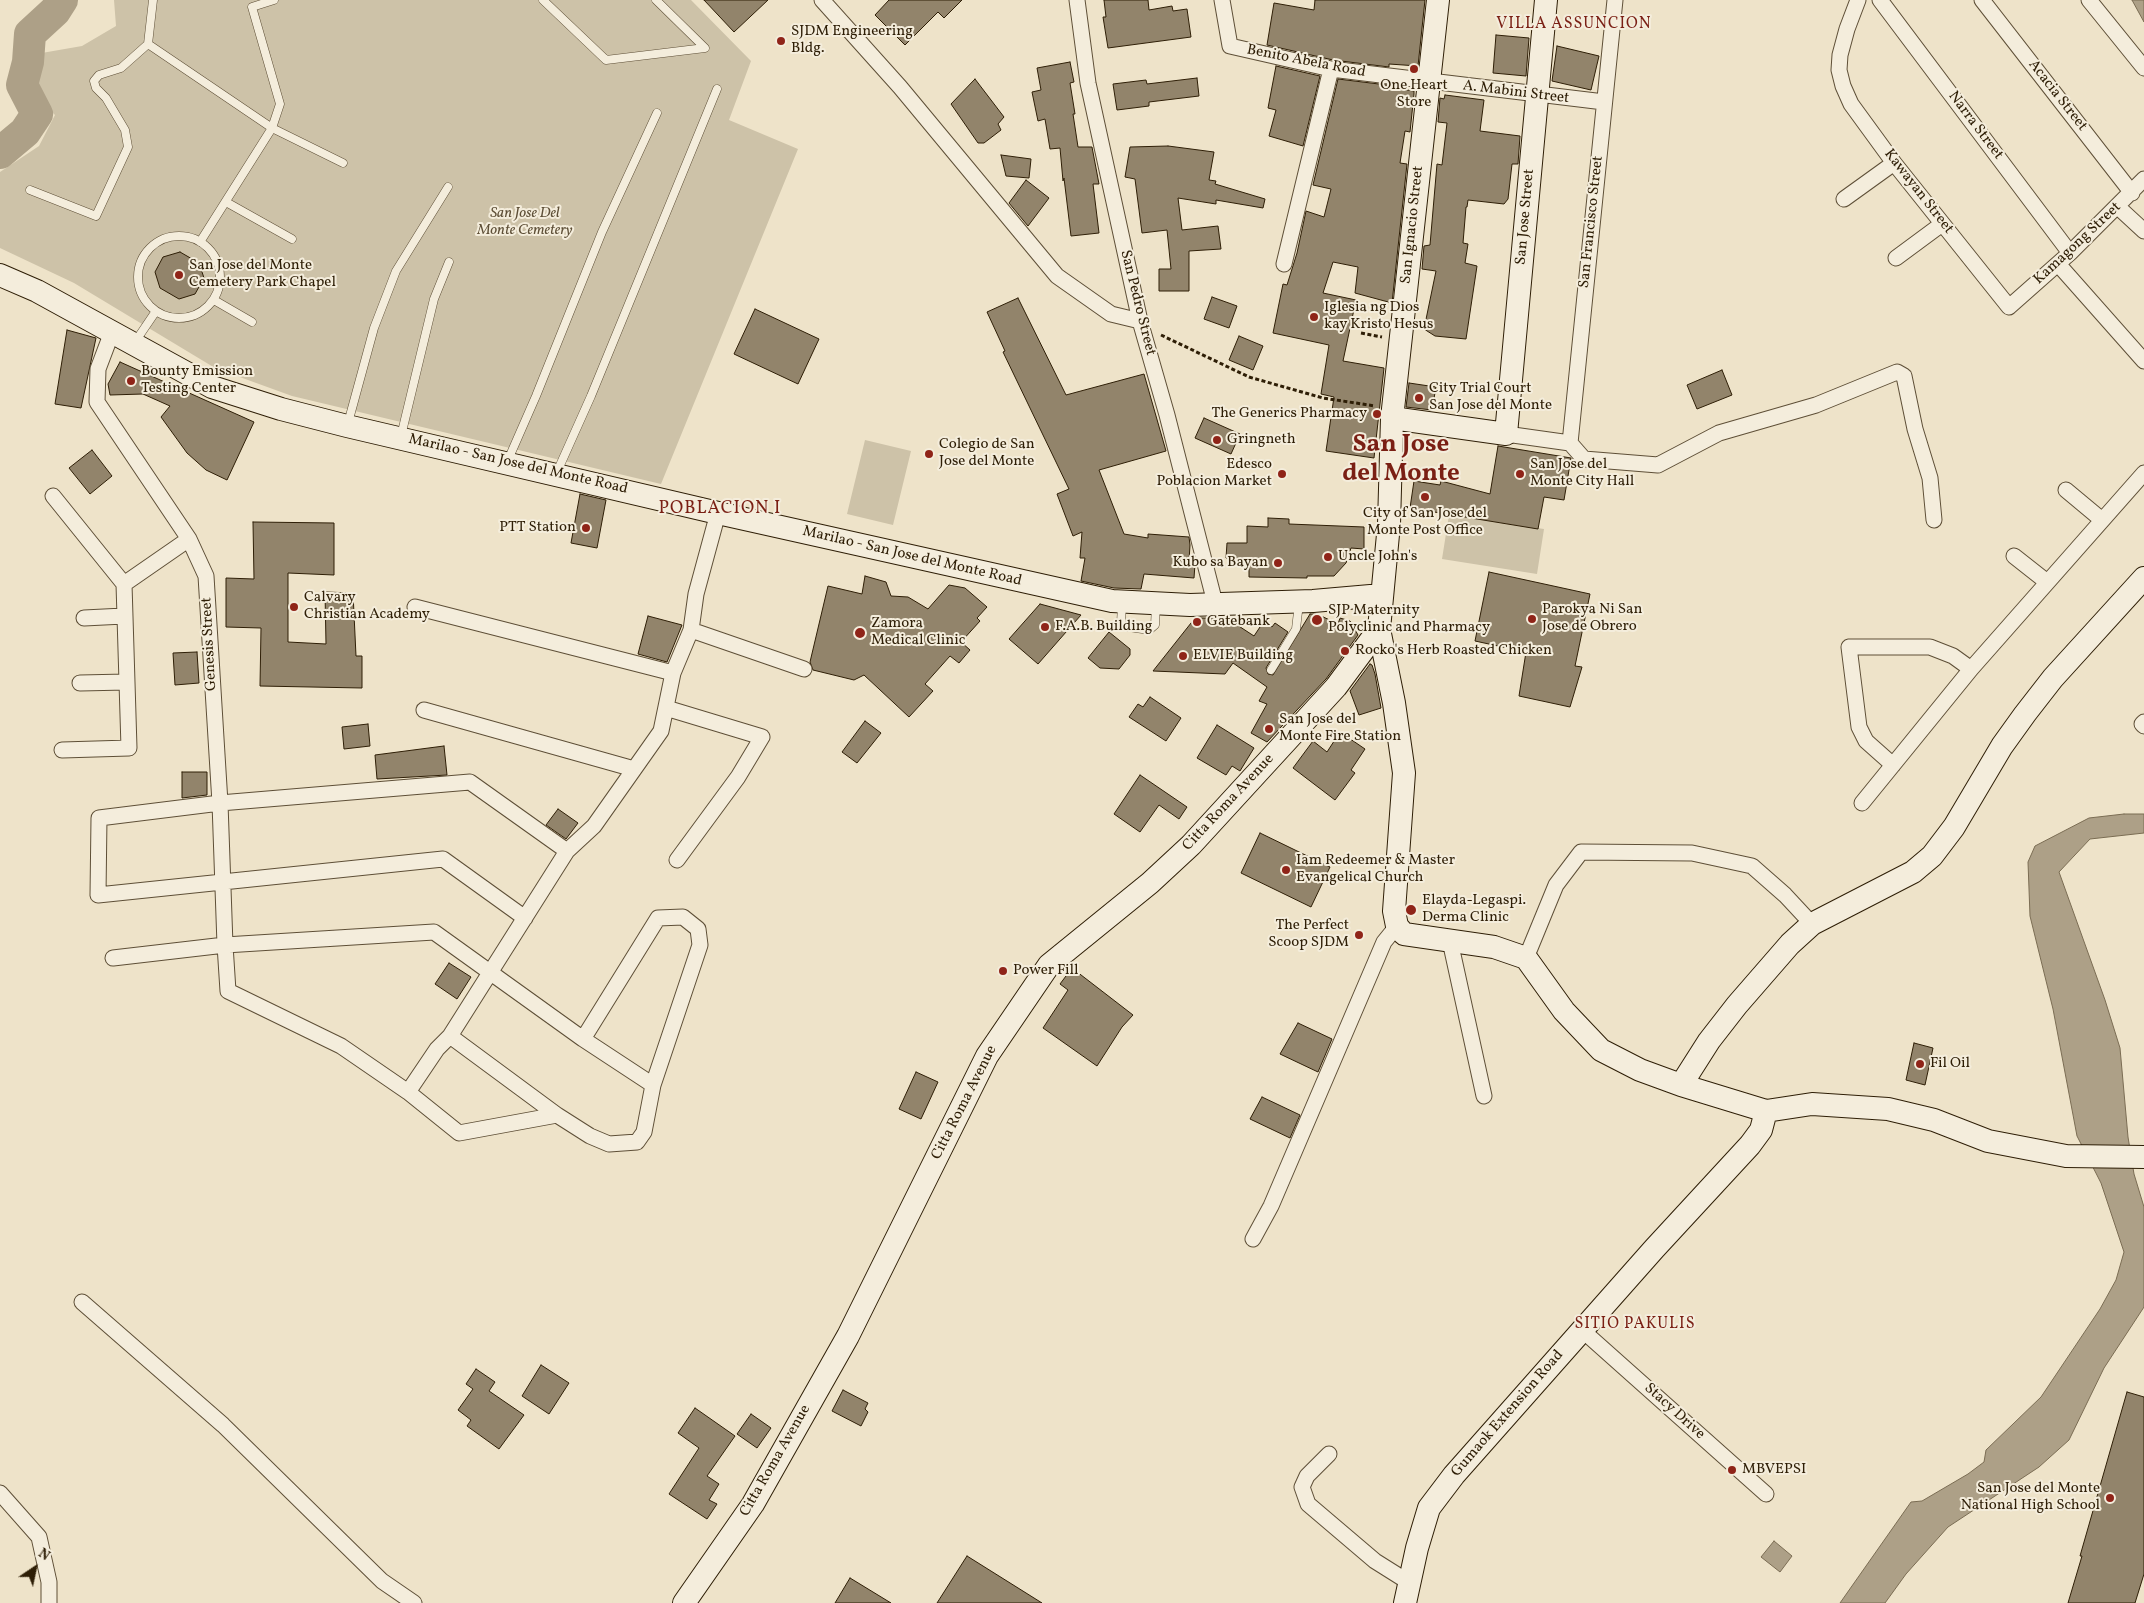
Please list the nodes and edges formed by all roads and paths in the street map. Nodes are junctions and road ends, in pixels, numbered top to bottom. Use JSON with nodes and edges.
{"nodes":[{"id":1,"x":153,"y":0,"type":"edge"},
{"id":2,"x":274,"y":0,"type":"edge"},
{"id":3,"x":543,"y":0,"type":"edge"},
{"id":4,"x":656,"y":0,"type":"edge"},
{"id":5,"x":822,"y":0,"type":"edge"},
{"id":6,"x":1077,"y":0,"type":"edge"},
{"id":7,"x":1222,"y":0,"type":"edge"},
{"id":8,"x":1438,"y":0,"type":"edge"},
{"id":9,"x":1546,"y":0,"type":"edge"},
{"id":10,"x":1615,"y":0,"type":"edge"},
{"id":11,"x":1858,"y":0,"type":"edge"},
{"id":12,"x":1880,"y":0,"type":"edge"},
{"id":13,"x":1982,"y":0,"type":"edge"},
{"id":14,"x":2089,"y":0,"type":"edge"},
{"id":15,"x":148,"y":44,"type":"junction"},
{"id":16,"x":2144,"y":68,"type":"edge"},
{"id":17,"x":1331,"y":69,"type":"junction"},
{"id":18,"x":1428,"y":82,"type":"junction"},
{"id":19,"x":717,"y":88,"type":"dead end"},
{"id":20,"x":1537,"y":96,"type":"junction"},
{"id":21,"x":1604,"y":102,"type":"junction"},
{"id":22,"x":657,"y":113,"type":"dead end"},
{"id":23,"x":272,"y":128,"type":"junction"},
{"id":24,"x":344,"y":162,"type":"dead end"},
{"id":25,"x":1894,"y":163,"type":"junction"},
{"id":26,"x":2144,"y":180,"type":"edge"},
{"id":27,"x":448,"y":188,"type":"dead end"},
{"id":28,"x":30,"y":190,"type":"dead end"},
{"id":29,"x":2132,"y":193,"type":"junction"},
{"id":30,"x":1844,"y":199,"type":"dead end"},
{"id":31,"x":226,"y":202,"type":"junction"},
{"id":32,"x":2118,"y":207,"type":"junction"},
{"id":33,"x":1942,"y":224,"type":"junction"},
{"id":34,"x":2144,"y":231,"type":"edge"},
{"id":35,"x":292,"y":239,"type":"dead end"},
{"id":36,"x":200,"y":242,"type":"junction"},
{"id":37,"x":2070,"y":253,"type":"junction"},
{"id":38,"x":1896,"y":258,"type":"dead end"},
{"id":39,"x":449,"y":262,"type":"dead end"},
{"id":40,"x":1284,"y":264,"type":"dead end"},
{"id":41,"x":2058,"y":264,"type":"junction"},
{"id":42,"x":0,"y":275,"type":"edge"},
{"id":43,"x":214,"y":300,"type":"junction"},
{"id":44,"x":2009,"y":307,"type":"joint"},
{"id":45,"x":156,"y":311,"type":"junction"},
{"id":46,"x":252,"y":322,"type":"dead end"},
{"id":47,"x":1140,"y":323,"type":"junction"},
{"id":48,"x":112,"y":332,"type":"junction"},
{"id":49,"x":134,"y":344,"type":"junction"},
{"id":50,"x":2142,"y":356,"type":"edge"},
{"id":51,"x":1392,"y":413,"type":"junction"},
{"id":52,"x":347,"y":426,"type":"junction"},
{"id":53,"x":1506,"y":434,"type":"junction"},
{"id":54,"x":400,"y":438,"type":"junction"},
{"id":55,"x":1570,"y":443,"type":"junction"},
{"id":56,"x":507,"y":463,"type":"junction"},
{"id":57,"x":2144,"y":473,"type":"edge"},
{"id":58,"x":556,"y":474,"type":"junction"},
{"id":59,"x":2066,"y":490,"type":"dead end"},
{"id":60,"x":53,"y":496,"type":"dead end"},
{"id":61,"x":718,"y":513,"type":"junction"},
{"id":62,"x":1934,"y":520,"type":"dead end"},
{"id":63,"x":2102,"y":520,"type":"junction"},
{"id":64,"x":189,"y":539,"type":"junction"},
{"id":65,"x":2014,"y":556,"type":"dead end"},
{"id":66,"x":2144,"y":578,"type":"edge"},
{"id":67,"x":2047,"y":582,"type":"junction"},
{"id":68,"x":124,"y":584,"type":"junction"},
{"id":69,"x":1382,"y":595,"type":"junction"},
{"id":70,"x":1299,"y":601,"type":"junction"},
{"id":71,"x":1215,"y":603,"type":"junction"},
{"id":72,"x":415,"y":607,"type":"dead end"},
{"id":73,"x":124,"y":616,"type":"junction"},
{"id":74,"x":84,"y":618,"type":"dead end"},
{"id":75,"x":691,"y":630,"type":"junction"},
{"id":76,"x":1379,"y":630,"type":"junction"},
{"id":77,"x":804,"y":669,"type":"dead end"},
{"id":78,"x":1971,"y":669,"type":"junction"},
{"id":79,"x":1271,"y":670,"type":"dead end"},
{"id":80,"x":674,"y":674,"type":"junction"},
{"id":81,"x":126,"y":682,"type":"junction"},
{"id":82,"x":80,"y":683,"type":"dead end"},
{"id":83,"x":666,"y":708,"type":"junction"},
{"id":84,"x":424,"y":710,"type":"dead end"},
{"id":85,"x":62,"y":750,"type":"dead end"},
{"id":86,"x":1893,"y":765,"type":"junction"},
{"id":87,"x":634,"y":769,"type":"junction"},
{"id":88,"x":220,"y":803,"type":"junction"},
{"id":89,"x":1862,"y":803,"type":"dead end"},
{"id":90,"x":567,"y":851,"type":"junction"},
{"id":91,"x":677,"y":860,"type":"dead end"},
{"id":92,"x":224,"y":883,"type":"junction"},
{"id":93,"x":525,"y":918,"type":"junction"},
{"id":94,"x":1812,"y":924,"type":"junction"},
{"id":95,"x":1396,"y":926,"type":"junction"},
{"id":96,"x":1450,"y":941,"type":"junction"},
{"id":97,"x":225,"y":945,"type":"junction"},
{"id":98,"x":113,"y":958,"type":"dead end"},
{"id":99,"x":1526,"y":958,"type":"junction"},
{"id":100,"x":490,"y":971,"type":"junction"},
{"id":101,"x":450,"y":1036,"type":"junction"},
{"id":102,"x":583,"y":1039,"type":"junction"},
{"id":103,"x":653,"y":1085,"type":"junction"},
{"id":104,"x":1682,"y":1085,"type":"junction"},
{"id":105,"x":408,"y":1092,"type":"junction"},
{"id":106,"x":1484,"y":1096,"type":"dead end"},
{"id":107,"x":1766,"y":1111,"type":"junction"},
{"id":108,"x":557,"y":1115,"type":"junction"},
{"id":109,"x":2139,"y":1157,"type":"edge"},
{"id":110,"x":1253,"y":1239,"type":"dead end"},
{"id":111,"x":82,"y":1302,"type":"dead end"},
{"id":112,"x":1582,"y":1330,"type":"junction"},
{"id":113,"x":1329,"y":1454,"type":"dead end"},
{"id":114,"x":0,"y":1493,"type":"edge"},
{"id":115,"x":1766,"y":1494,"type":"dead end"},
{"id":116,"x":1408,"y":1593,"type":"edge"},
{"id":117,"x":49,"y":1603,"type":"edge"},
{"id":118,"x":414,"y":1603,"type":"edge"},
{"id":119,"x":684,"y":1603,"type":"edge"}],
"edges":[{"from":1,"to":15,"type":"lane"},
{"from":2,"to":23,"type":"lane"},
{"from":3,"to":4,"type":"lane"},
{"from":5,"to":47,"type":"street"},
{"from":6,"to":47,"type":"street","name":"San Pedro Street"},
{"from":7,"to":17,"type":"street","name":"Benito Abela Road"},
{"from":8,"to":18,"type":"street","name":"San Ignacio Street"},
{"from":9,"to":20,"type":"street","name":"San Jose Street"},
{"from":10,"to":21,"type":"street","name":"San Francisco Street"},
{"from":11,"to":25,"type":"street","name":"Kawayan Street"},
{"from":12,"to":37,"type":"street","name":"Narra Street"},
{"from":13,"to":29,"type":"street","name":"Acacia Street"},
{"from":14,"to":16,"type":"street"},
{"from":15,"to":23,"type":"lane"},
{"from":15,"to":28,"type":"lane"},
{"from":17,"to":18,"type":"street","name":"Benito Abela Road"},
{"from":17,"to":40,"type":"street"},
{"from":18,"to":20,"type":"street","name":"A. Mabini Street"},
{"from":18,"to":51,"type":"street","name":"San Ignacio Street"},
{"from":19,"to":58,"type":"lane"},
{"from":20,"to":21,"type":"street","name":"A. Mabini Street"},
{"from":20,"to":53,"type":"street","name":"San Jose Street"},
{"from":21,"to":55,"type":"street","name":"San Francisco Street"},
{"from":22,"to":56,"type":"lane"},
{"from":23,"to":24,"type":"lane"},
{"from":23,"to":31,"type":"lane"},
{"from":25,"to":30,"type":"street"},
{"from":25,"to":33,"type":"street","name":"Kawayan Street"},
{"from":26,"to":29,"type":"street","name":"Kamagong Street"},
{"from":27,"to":52,"type":"lane"},
{"from":29,"to":32,"type":"street","name":"Kamagong Street"},
{"from":31,"to":35,"type":"lane"},
{"from":31,"to":36,"type":"lane"},
{"from":32,"to":34,"type":"street"},
{"from":32,"to":37,"type":"street","name":"Kamagong Street"},
{"from":33,"to":38,"type":"street"},
{"from":33,"to":44,"type":"street","name":"Kawayan Street"},
{"from":36,"to":43,"type":"lane"},
{"from":36,"to":45,"type":"lane"},
{"from":37,"to":41,"type":"street","name":"Kamagong Street"},
{"from":39,"to":54,"type":"lane"},
{"from":41,"to":44,"type":"street","name":"Kamagong Street"},
{"from":41,"to":50,"type":"street"},
{"from":42,"to":48,"type":"street","name":"Marilao - San Jose del Monte Road"},
{"from":43,"to":45,"type":"lane"},
{"from":43,"to":46,"type":"lane"},
{"from":45,"to":49,"type":"lane"},
{"from":47,"to":51,"type":"path"},
{"from":47,"to":71,"type":"street","name":"San Pedro Street"},
{"from":48,"to":49,"type":"street","name":"Marilao - San Jose del Monte Road"},
{"from":48,"to":64,"type":"street","name":"Genesis Street"},
{"from":49,"to":52,"type":"street","name":"Marilao - San Jose del Monte Road"},
{"from":51,"to":53,"type":"street"},
{"from":51,"to":69,"type":"street","name":"San Ignacio Street"},
{"from":52,"to":54,"type":"street","name":"Marilao - San Jose del Monte Road"},
{"from":53,"to":55,"type":"street"},
{"from":54,"to":56,"type":"street","name":"Marilao - San Jose del Monte Road"},
{"from":55,"to":62,"type":"street"},
{"from":56,"to":58,"type":"street","name":"Marilao - San Jose del Monte Road"},
{"from":57,"to":63,"type":"street"},
{"from":58,"to":61,"type":"street","name":"Marilao - San Jose del Monte Road"},
{"from":59,"to":63,"type":"street"},
{"from":60,"to":68,"type":"street"},
{"from":61,"to":71,"type":"street","name":"Marilao - San Jose del Monte Road"},
{"from":61,"to":75,"type":"street"},
{"from":63,"to":67,"type":"street"},
{"from":64,"to":68,"type":"street"},
{"from":64,"to":88,"type":"street","name":"Genesis Street"},
{"from":65,"to":67,"type":"street"},
{"from":66,"to":94,"type":"street"},
{"from":67,"to":78,"type":"street"},
{"from":68,"to":73,"type":"street"},
{"from":69,"to":70,"type":"street","name":"Marilao - San Jose del Monte Road"},
{"from":69,"to":76,"type":"street","name":"San Ignacio Street"},
{"from":70,"to":71,"type":"street","name":"Marilao - San Jose del Monte Road"},
{"from":70,"to":79,"type":"lane"},
{"from":72,"to":80,"type":"street"},
{"from":73,"to":74,"type":"street"},
{"from":73,"to":81,"type":"street"},
{"from":75,"to":77,"type":"street"},
{"from":75,"to":80,"type":"street"},
{"from":76,"to":95,"type":"street","name":"San Ignacio Street"},
{"from":76,"to":119,"type":"street","name":"Citta Roma Avenue"},
{"from":78,"to":86,"type":"street"},
{"from":78,"to":86,"type":"street"},
{"from":80,"to":83,"type":"street"},
{"from":81,"to":82,"type":"street"},
{"from":81,"to":85,"type":"street"},
{"from":83,"to":87,"type":"street"},
{"from":83,"to":91,"type":"street"},
{"from":84,"to":87,"type":"street"},
{"from":86,"to":89,"type":"street"},
{"from":87,"to":90,"type":"street"},
{"from":88,"to":90,"type":"street"},
{"from":88,"to":92,"type":"street","name":"Genesis Street"},
{"from":88,"to":92,"type":"street"},
{"from":90,"to":93,"type":"street"},
{"from":92,"to":93,"type":"street"},
{"from":92,"to":97,"type":"street","name":"Genesis Street"},
{"from":93,"to":100,"type":"street"},
{"from":94,"to":99,"type":"street"},
{"from":94,"to":104,"type":"street"},
{"from":95,"to":96,"type":"street"},
{"from":95,"to":110,"type":"street"},
{"from":96,"to":99,"type":"street"},
{"from":96,"to":106,"type":"street"},
{"from":97,"to":98,"type":"street"},
{"from":97,"to":100,"type":"street"},
{"from":97,"to":105,"type":"street","name":"Genesis Street"},
{"from":99,"to":104,"type":"street"},
{"from":100,"to":101,"type":"street"},
{"from":100,"to":102,"type":"street"},
{"from":101,"to":105,"type":"street"},
{"from":101,"to":108,"type":"street"},
{"from":102,"to":103,"type":"street"},
{"from":102,"to":103,"type":"street"},
{"from":103,"to":108,"type":"street"},
{"from":104,"to":107,"type":"street"},
{"from":105,"to":108,"type":"street"},
{"from":107,"to":109,"type":"street"},
{"from":107,"to":112,"type":"street","name":"Gumaok Extension Road"},
{"from":111,"to":118,"type":"street"},
{"from":112,"to":115,"type":"street","name":"Stacy Drive"},
{"from":112,"to":116,"type":"street","name":"Gumaok Extension Road"},
{"from":113,"to":116,"type":"street"},
{"from":114,"to":117,"type":"street"}]}
